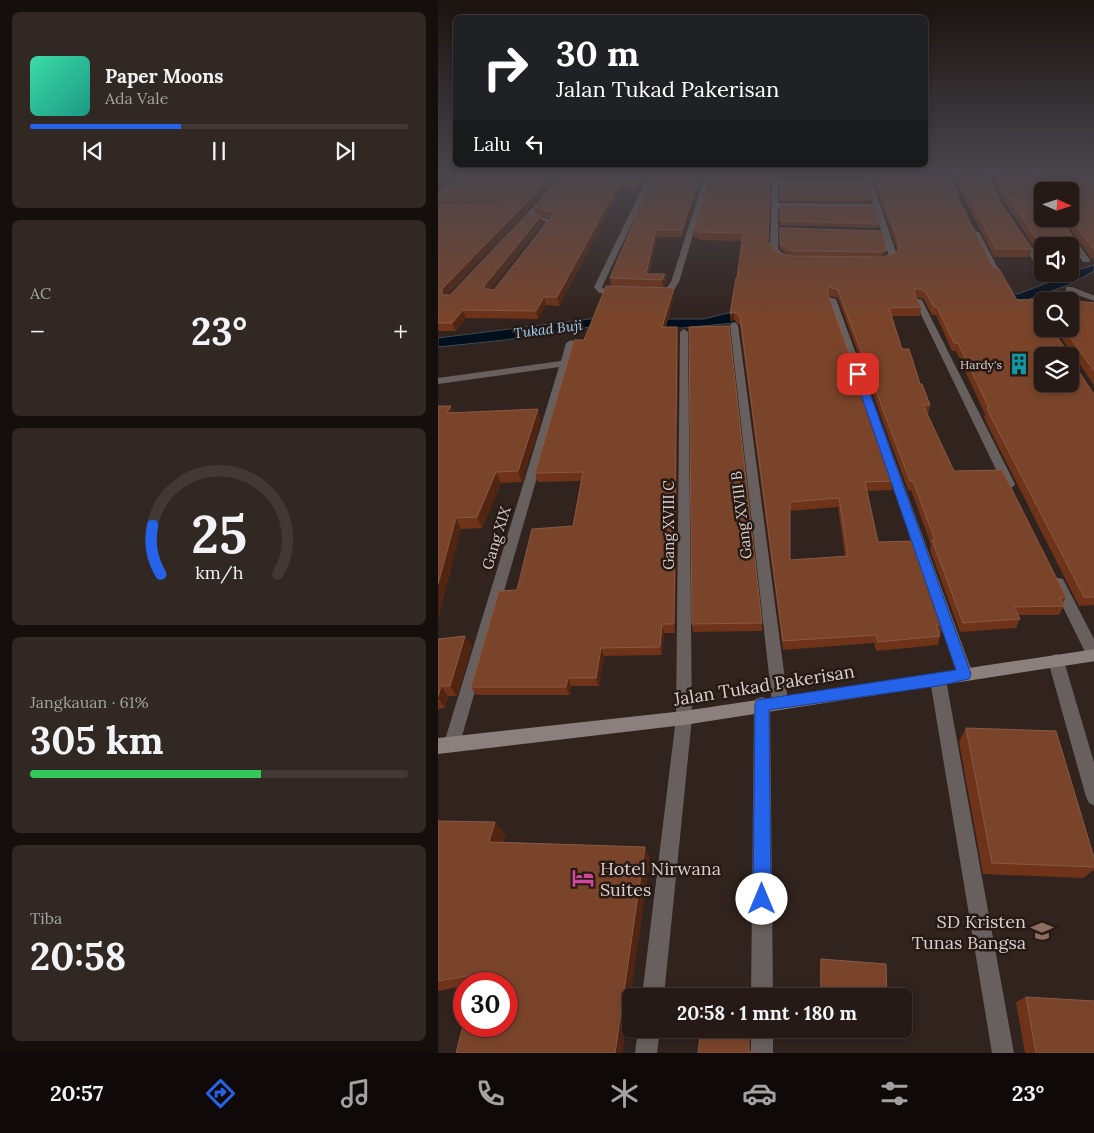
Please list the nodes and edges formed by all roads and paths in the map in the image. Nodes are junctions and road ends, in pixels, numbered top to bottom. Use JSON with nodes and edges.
{"nodes":[{"id":1,"x":523,"y":221,"type":"edge"},
{"id":2,"x":549,"y":221,"type":"edge"},
{"id":3,"x":629,"y":221,"type":"edge"},
{"id":4,"x":694,"y":221,"type":"edge"},
{"id":5,"x":774,"y":221,"type":"edge"},
{"id":6,"x":881,"y":221,"type":"edge"},
{"id":7,"x":971,"y":222,"type":"edge"},
{"id":8,"x":1064,"y":228,"type":"edge"},
{"id":9,"x":774,"y":229,"type":"junction"},
{"id":10,"x":515,"y":230,"type":"edge"},
{"id":11,"x":784,"y":230,"type":"edge"},
{"id":12,"x":1018,"y":230,"type":"edge"},
{"id":13,"x":876,"y":232,"type":"edge"},
{"id":14,"x":885,"y":232,"type":"junction"},
{"id":15,"x":538,"y":237,"type":"edge"},
{"id":16,"x":1034,"y":255,"type":"edge"},
{"id":17,"x":791,"y":260,"type":"edge"},
{"id":18,"x":1086,"y":260,"type":"dead end"},
{"id":19,"x":872,"y":262,"type":"edge"},
{"id":20,"x":997,"y":274,"type":"edge"},
{"id":21,"x":1068,"y":289,"type":"dead end"},
{"id":22,"x":629,"y":292,"type":"edge"},
{"id":23,"x":647,"y":292,"type":"edge"},
{"id":24,"x":832,"y":299,"type":"edge"},
{"id":25,"x":1094,"y":299,"type":"edge"},
{"id":26,"x":918,"y":300,"type":"edge"},
{"id":27,"x":734,"y":325,"type":"edge"},
{"id":28,"x":684,"y":332,"type":"dead end"},
{"id":29,"x":571,"y":343,"type":"edge"},
{"id":30,"x":565,"y":363,"type":"junction"},
{"id":31,"x":438,"y":381,"type":"edge"},
{"id":32,"x":1013,"y":493,"type":"edge"},
{"id":33,"x":1052,"y":571,"type":"edge"},
{"id":34,"x":1094,"y":655,"type":"edge"},
{"id":35,"x":1056,"y":662,"type":"junction"},
{"id":36,"x":964,"y":674,"type":"junction"},
{"id":37,"x":938,"y":680,"type":"junction"},
{"id":38,"x":771,"y":703,"type":"junction"},
{"id":39,"x":684,"y":718,"type":"junction"},
{"id":40,"x":445,"y":744,"type":"edge"},
{"id":41,"x":1094,"y":797,"type":"edge"},
{"id":42,"x":653,"y":988,"type":"edge"},
{"id":43,"x":762,"y":988,"type":"edge"},
{"id":44,"x":648,"y":1038,"type":"edge"},
{"id":45,"x":762,"y":1038,"type":"edge"},
{"id":46,"x":646,"y":1053,"type":"edge"},
{"id":47,"x":762,"y":1053,"type":"edge"},
{"id":48,"x":1003,"y":1053,"type":"edge"}],
"edges":[{"from":1,"to":10,"type":"street"},
{"from":2,"to":15,"type":"street"},
{"from":3,"to":22,"type":"street"},
{"from":4,"to":23,"type":"street"},
{"from":5,"to":9,"type":"street"},
{"from":6,"to":14,"type":"street"},
{"from":7,"to":20,"type":"street"},
{"from":8,"to":18,"type":"street"},
{"from":9,"to":11,"type":"street"},
{"from":9,"to":17,"type":"street"},
{"from":12,"to":16,"type":"street"},
{"from":13,"to":14,"type":"street"},
{"from":14,"to":19,"type":"street"},
{"from":21,"to":25,"type":"street"},
{"from":24,"to":36,"type":"street"},
{"from":26,"to":32,"type":"street"},
{"from":27,"to":38,"type":"street","name":"Gang XVIII B"},
{"from":28,"to":39,"type":"street","name":"Gang XVIII C"},
{"from":29,"to":30,"type":"street","name":"Gang XIX"},
{"from":30,"to":31,"type":"street"},
{"from":30,"to":40,"type":"street","name":"Gang XIX"},
{"from":33,"to":34,"type":"street"},
{"from":34,"to":35,"type":"street","name":"Jalan Tukad Pakerisan"},
{"from":35,"to":36,"type":"street","name":"Jalan Tukad Pakerisan"},
{"from":35,"to":41,"type":"street"},
{"from":36,"to":37,"type":"street","name":"Jalan Tukad Pakerisan"},
{"from":37,"to":38,"type":"street","name":"Jalan Tukad Pakerisan"},
{"from":37,"to":48,"type":"street"},
{"from":38,"to":39,"type":"street","name":"Jalan Tukad Pakerisan"},
{"from":38,"to":43,"type":"street","name":"Gang XVIII B"},
{"from":39,"to":40,"type":"street","name":"Jalan Tukad Pakerisan"},
{"from":39,"to":42,"type":"street","name":"Gang XVIII C"},
{"from":44,"to":46,"type":"street"},
{"from":45,"to":47,"type":"street"}]}
